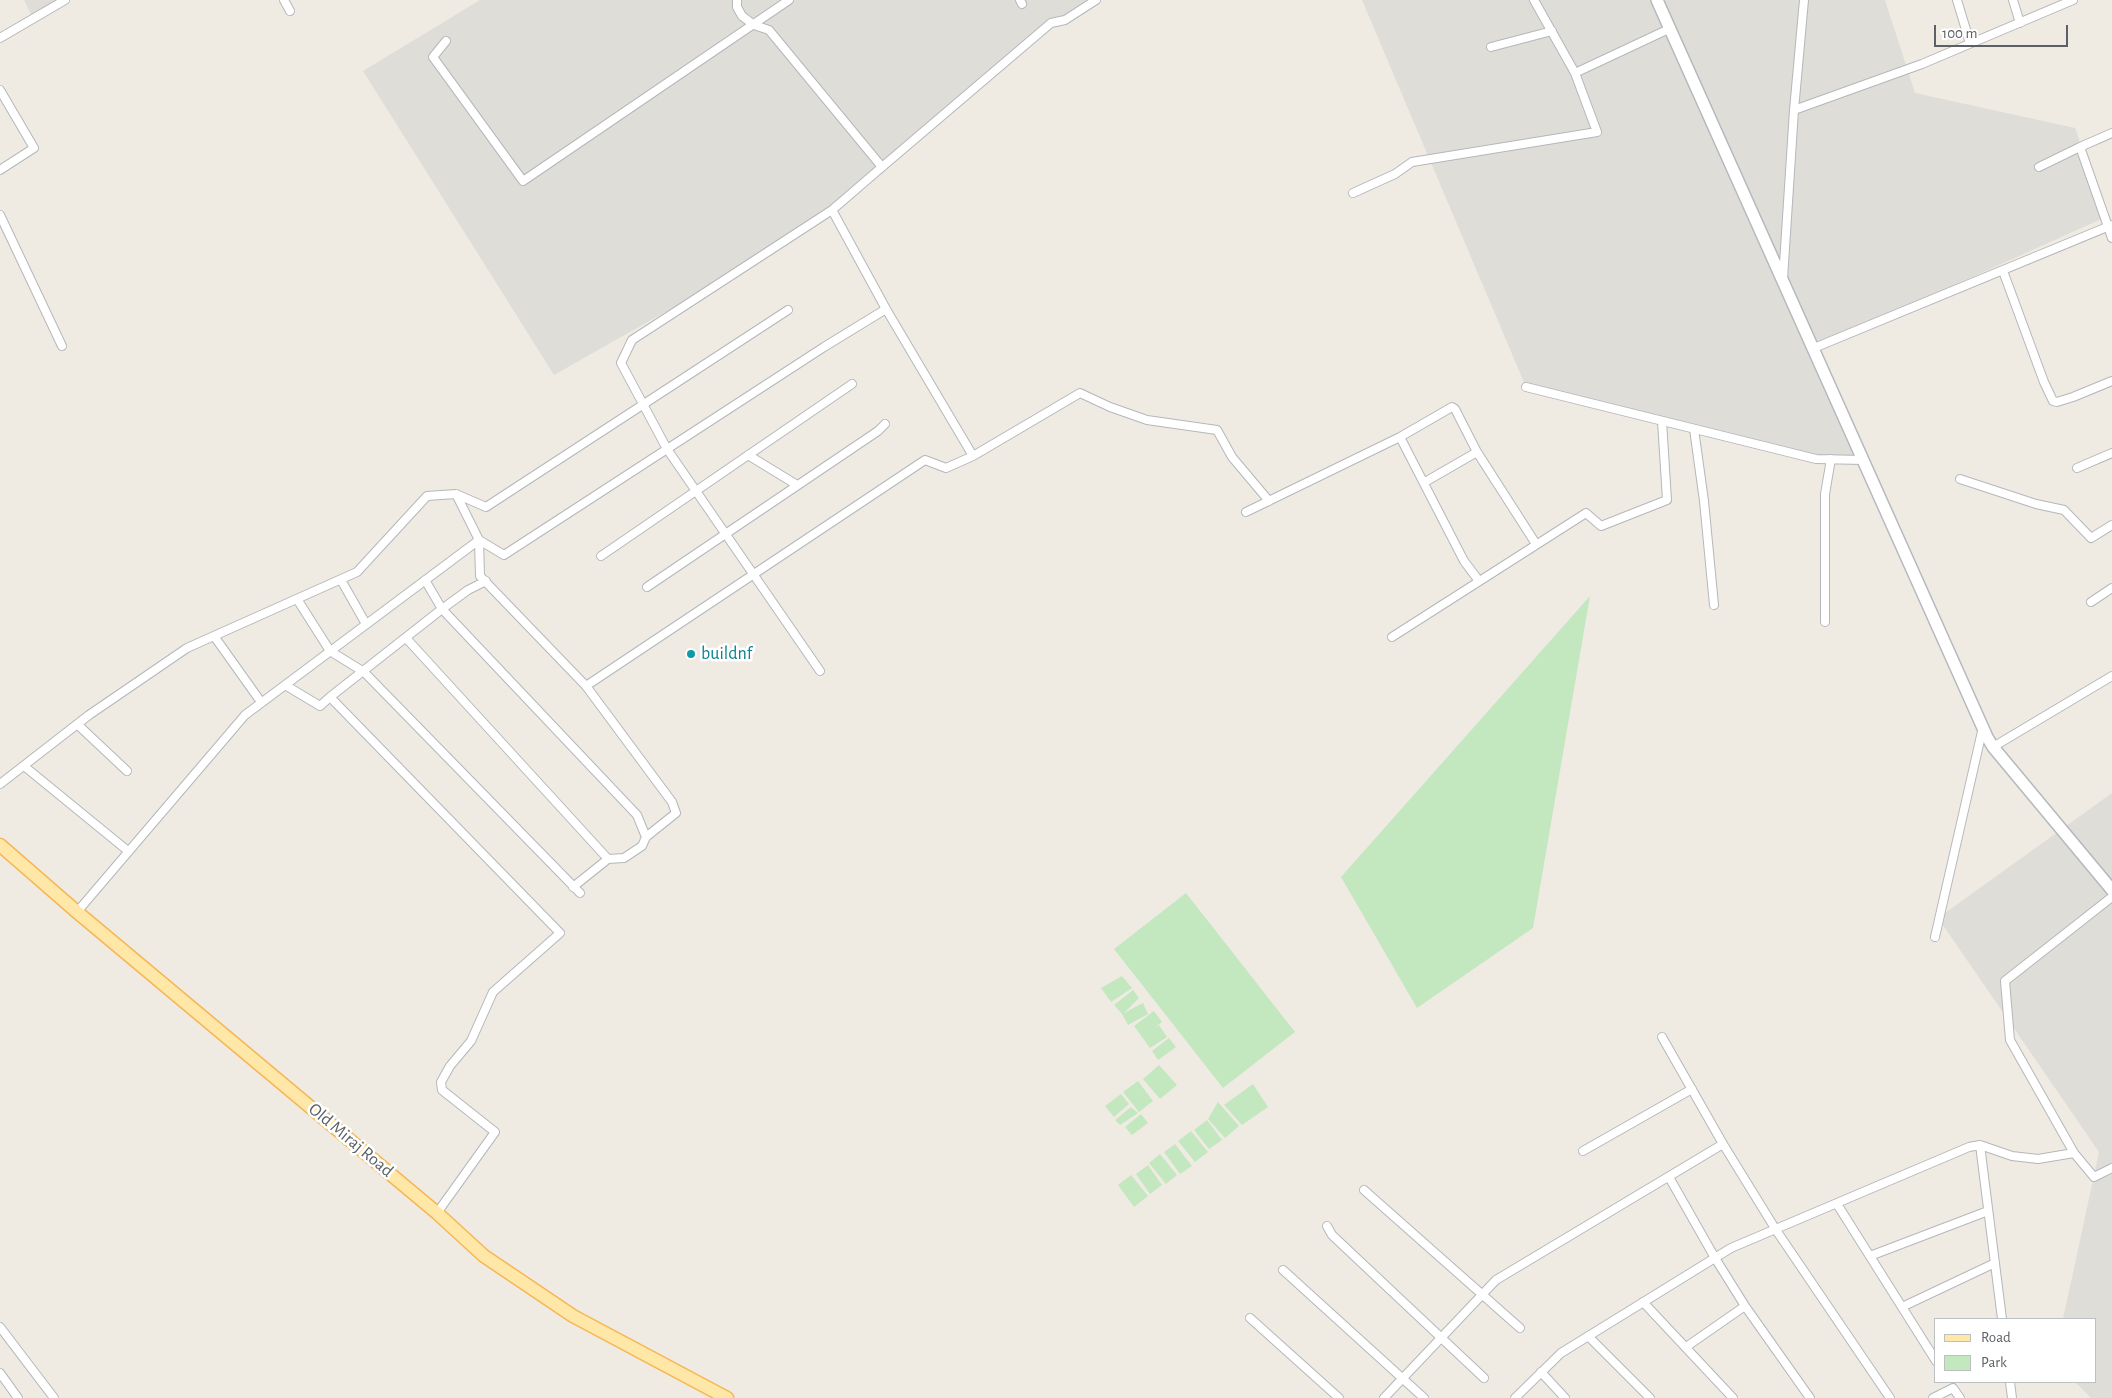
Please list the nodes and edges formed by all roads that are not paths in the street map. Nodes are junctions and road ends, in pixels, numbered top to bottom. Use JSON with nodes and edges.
{"nodes":[{"id":1,"x":65,"y":0,"type":"edge"},
{"id":2,"x":284,"y":0,"type":"edge"},
{"id":3,"x":737,"y":0,"type":"edge"},
{"id":4,"x":789,"y":0,"type":"edge"},
{"id":5,"x":1096,"y":0,"type":"edge"},
{"id":6,"x":1534,"y":0,"type":"edge"},
{"id":7,"x":1657,"y":0,"type":"edge"},
{"id":8,"x":1804,"y":0,"type":"edge"},
{"id":9,"x":1957,"y":0,"type":"edge"},
{"id":10,"x":2013,"y":0,"type":"edge"},
{"id":11,"x":2073,"y":0,"type":"edge"},
{"id":12,"x":290,"y":11,"type":"dead end"},
{"id":13,"x":2020,"y":22,"type":"junction"},
{"id":14,"x":754,"y":25,"type":"junction"},
{"id":15,"x":1671,"y":28,"type":"junction"},
{"id":16,"x":1552,"y":31,"type":"junction"},
{"id":17,"x":0,"y":38,"type":"edge"},
{"id":18,"x":446,"y":41,"type":"dead end"},
{"id":19,"x":1970,"y":43,"type":"junction"},
{"id":20,"x":1490,"y":47,"type":"dead end"},
{"id":21,"x":1575,"y":73,"type":"junction"},
{"id":22,"x":0,"y":90,"type":"edge"},
{"id":23,"x":3,"y":101,"type":"edge"},
{"id":24,"x":1794,"y":110,"type":"junction"},
{"id":25,"x":2112,"y":133,"type":"edge"},
{"id":26,"x":2080,"y":147,"type":"junction"},
{"id":27,"x":882,"y":167,"type":"junction"},
{"id":28,"x":2039,"y":167,"type":"dead end"},
{"id":29,"x":0,"y":170,"type":"edge"},
{"id":30,"x":1354,"y":193,"type":"dead end"},
{"id":31,"x":832,"y":210,"type":"junction"},
{"id":32,"x":0,"y":215,"type":"edge"},
{"id":33,"x":2110,"y":226,"type":"edge"},
{"id":34,"x":2112,"y":238,"type":"edge"},
{"id":35,"x":2004,"y":270,"type":"junction"},
{"id":36,"x":1783,"y":279,"type":"junction"},
{"id":37,"x":788,"y":310,"type":"dead end"},
{"id":38,"x":886,"y":310,"type":"junction"},
{"id":39,"x":62,"y":346,"type":"dead end"},
{"id":40,"x":1814,"y":348,"type":"junction"},
{"id":41,"x":2112,"y":381,"type":"edge"},
{"id":42,"x":852,"y":384,"type":"dead end"},
{"id":43,"x":1526,"y":387,"type":"dead end"},
{"id":44,"x":643,"y":404,"type":"junction"},
{"id":45,"x":1662,"y":421,"type":"junction"},
{"id":46,"x":885,"y":424,"type":"dead end"},
{"id":47,"x":1694,"y":429,"type":"junction"},
{"id":48,"x":1400,"y":437,"type":"junction"},
{"id":49,"x":668,"y":449,"type":"junction"},
{"id":50,"x":1477,"y":452,"type":"junction"},
{"id":51,"x":2112,"y":452,"type":"edge"},
{"id":52,"x":748,"y":455,"type":"junction"},
{"id":53,"x":973,"y":456,"type":"junction"},
{"id":54,"x":1831,"y":460,"type":"junction"},
{"id":55,"x":1864,"y":460,"type":"junction"},
{"id":56,"x":2077,"y":468,"type":"dead end"},
{"id":57,"x":1960,"y":479,"type":"dead end"},
{"id":58,"x":1425,"y":482,"type":"junction"},
{"id":59,"x":797,"y":485,"type":"junction"},
{"id":60,"x":696,"y":491,"type":"junction"},
{"id":61,"x":456,"y":494,"type":"junction"},
{"id":62,"x":1269,"y":501,"type":"junction"},
{"id":63,"x":1246,"y":512,"type":"dead end"},
{"id":64,"x":2109,"y":526,"type":"edge"},
{"id":65,"x":726,"y":533,"type":"junction"},
{"id":66,"x":2112,"y":535,"type":"edge"},
{"id":67,"x":479,"y":540,"type":"junction"},
{"id":68,"x":1536,"y":544,"type":"junction"},
{"id":69,"x":601,"y":556,"type":"dead end"},
{"id":70,"x":754,"y":574,"type":"junction"},
{"id":71,"x":341,"y":580,"type":"junction"},
{"id":72,"x":425,"y":580,"type":"junction"},
{"id":73,"x":486,"y":581,"type":"junction"},
{"id":74,"x":1479,"y":581,"type":"junction"},
{"id":75,"x":647,"y":587,"type":"dead end"},
{"id":76,"x":2112,"y":588,"type":"edge"},
{"id":77,"x":297,"y":599,"type":"junction"},
{"id":78,"x":2091,"y":602,"type":"dead end"},
{"id":79,"x":1714,"y":605,"type":"dead end"},
{"id":80,"x":442,"y":609,"type":"junction"},
{"id":81,"x":1826,"y":622,"type":"dead end"},
{"id":82,"x":366,"y":624,"type":"junction"},
{"id":83,"x":214,"y":636,"type":"junction"},
{"id":84,"x":1392,"y":637,"type":"dead end"},
{"id":85,"x":406,"y":638,"type":"junction"},
{"id":86,"x":330,"y":651,"type":"junction"},
{"id":87,"x":820,"y":671,"type":"dead end"},
{"id":88,"x":364,"y":672,"type":"junction"},
{"id":89,"x":2112,"y":676,"type":"edge"},
{"id":90,"x":285,"y":685,"type":"junction"},
{"id":91,"x":586,"y":686,"type":"junction"},
{"id":92,"x":330,"y":697,"type":"junction"},
{"id":93,"x":261,"y":702,"type":"junction"},
{"id":94,"x":78,"y":724,"type":"junction"},
{"id":95,"x":1983,"y":727,"type":"junction"},
{"id":96,"x":1993,"y":747,"type":"junction"},
{"id":97,"x":24,"y":766,"type":"junction"},
{"id":98,"x":127,"y":771,"type":"dead end"},
{"id":99,"x":0,"y":784,"type":"edge"},
{"id":100,"x":646,"y":837,"type":"junction"},
{"id":101,"x":0,"y":844,"type":"edge"},
{"id":102,"x":128,"y":851,"type":"junction"},
{"id":103,"x":608,"y":859,"type":"junction"},
{"id":104,"x":573,"y":887,"type":"junction"},
{"id":105,"x":2112,"y":890,"type":"edge"},
{"id":106,"x":580,"y":893,"type":"dead end"},
{"id":107,"x":2112,"y":897,"type":"edge"},
{"id":108,"x":77,"y":912,"type":"junction"},
{"id":109,"x":1935,"y":937,"type":"dead end"},
{"id":110,"x":1662,"y":1037,"type":"dead end"},
{"id":111,"x":1692,"y":1089,"type":"junction"},
{"id":112,"x":1723,"y":1144,"type":"junction"},
{"id":113,"x":1980,"y":1145,"type":"junction"},
{"id":114,"x":1583,"y":1151,"type":"dead end"},
{"id":115,"x":2074,"y":1153,"type":"junction"},
{"id":116,"x":2112,"y":1168,"type":"edge"},
{"id":117,"x":1669,"y":1177,"type":"junction"},
{"id":118,"x":1364,"y":1190,"type":"dead end"},
{"id":119,"x":1837,"y":1204,"type":"junction"},
{"id":120,"x":1988,"y":1211,"type":"junction"},
{"id":121,"x":437,"y":1213,"type":"junction"},
{"id":122,"x":1327,"y":1226,"type":"dead end"},
{"id":123,"x":1776,"y":1230,"type":"junction"},
{"id":124,"x":1870,"y":1256,"type":"junction"},
{"id":125,"x":1715,"y":1258,"type":"junction"},
{"id":126,"x":1994,"y":1263,"type":"junction"},
{"id":127,"x":1283,"y":1270,"type":"dead end"},
{"id":128,"x":1482,"y":1294,"type":"junction"},
{"id":129,"x":1643,"y":1302,"type":"junction"},
{"id":130,"x":1745,"y":1306,"type":"junction"},
{"id":131,"x":1902,"y":1307,"type":"junction"},
{"id":132,"x":1250,"y":1318,"type":"dead end"},
{"id":133,"x":2002,"y":1318,"type":"edge"},
{"id":134,"x":0,"y":1327,"type":"edge"},
{"id":135,"x":1520,"y":1328,"type":"dead end"},
{"id":136,"x":1588,"y":1336,"type":"junction"},
{"id":137,"x":1441,"y":1338,"type":"junction"},
{"id":138,"x":1686,"y":1347,"type":"junction"},
{"id":139,"x":1934,"y":1357,"type":"edge"},
{"id":140,"x":1541,"y":1372,"type":"junction"},
{"id":141,"x":0,"y":1373,"type":"edge"},
{"id":142,"x":1403,"y":1378,"type":"junction"},
{"id":143,"x":1484,"y":1378,"type":"dead end"},
{"id":144,"x":2010,"y":1383,"type":"edge"},
{"id":145,"x":1951,"y":1385,"type":"edge"},
{"id":146,"x":18,"y":1398,"type":"edge"},
{"id":147,"x":54,"y":1398,"type":"edge"},
{"id":148,"x":727,"y":1398,"type":"edge"},
{"id":149,"x":1339,"y":1398,"type":"edge"},
{"id":150,"x":1384,"y":1398,"type":"edge"},
{"id":151,"x":1424,"y":1398,"type":"edge"},
{"id":152,"x":1515,"y":1398,"type":"edge"},
{"id":153,"x":1565,"y":1398,"type":"edge"},
{"id":154,"x":1650,"y":1398,"type":"edge"},
{"id":155,"x":1733,"y":1398,"type":"edge"},
{"id":156,"x":1810,"y":1398,"type":"edge"},
{"id":157,"x":1890,"y":1398,"type":"edge"},
{"id":158,"x":1933,"y":1398,"type":"edge"},
{"id":159,"x":1960,"y":1398,"type":"edge"},
{"id":160,"x":2012,"y":1398,"type":"edge"}],
"edges":[{"from":1,"to":17,"type":"street"},
{"from":2,"to":12,"type":"street"},
{"from":3,"to":14,"type":"street"},
{"from":4,"to":14,"type":"street"},
{"from":5,"to":27,"type":"street"},
{"from":6,"to":16,"type":"street"},
{"from":7,"to":15,"type":"main road"},
{"from":8,"to":24,"type":"street"},
{"from":9,"to":19,"type":"street"},
{"from":10,"to":13,"type":"street"},
{"from":11,"to":13,"type":"street"},
{"from":13,"to":19,"type":"street"},
{"from":14,"to":18,"type":"street"},
{"from":14,"to":27,"type":"street"},
{"from":15,"to":21,"type":"street"},
{"from":15,"to":36,"type":"main road"},
{"from":16,"to":20,"type":"street"},
{"from":16,"to":21,"type":"street"},
{"from":19,"to":24,"type":"street"},
{"from":21,"to":30,"type":"street"},
{"from":22,"to":23,"type":"street"},
{"from":23,"to":29,"type":"street"},
{"from":24,"to":36,"type":"street"},
{"from":25,"to":26,"type":"street"},
{"from":26,"to":28,"type":"street"},
{"from":26,"to":33,"type":"street"},
{"from":27,"to":31,"type":"street"},
{"from":31,"to":38,"type":"street"},
{"from":31,"to":44,"type":"street"},
{"from":32,"to":39,"type":"street"},
{"from":33,"to":34,"type":"street"},
{"from":33,"to":35,"type":"street"},
{"from":35,"to":40,"type":"street"},
{"from":35,"to":41,"type":"street"},
{"from":36,"to":40,"type":"main road"},
{"from":37,"to":44,"type":"street"},
{"from":38,"to":49,"type":"street"},
{"from":38,"to":53,"type":"street"},
{"from":40,"to":55,"type":"main road"},
{"from":42,"to":52,"type":"street"},
{"from":43,"to":45,"type":"street"},
{"from":44,"to":49,"type":"street"},
{"from":44,"to":61,"type":"street"},
{"from":45,"to":47,"type":"street"},
{"from":45,"to":68,"type":"street"},
{"from":46,"to":59,"type":"street"},
{"from":47,"to":54,"type":"street"},
{"from":47,"to":79,"type":"street"},
{"from":48,"to":50,"type":"street"},
{"from":48,"to":58,"type":"street"},
{"from":48,"to":62,"type":"street"},
{"from":49,"to":60,"type":"street"},
{"from":49,"to":67,"type":"street"},
{"from":50,"to":58,"type":"street"},
{"from":50,"to":68,"type":"street"},
{"from":51,"to":56,"type":"street"},
{"from":52,"to":59,"type":"street"},
{"from":52,"to":60,"type":"street"},
{"from":53,"to":62,"type":"street"},
{"from":53,"to":70,"type":"street"},
{"from":54,"to":55,"type":"street"},
{"from":54,"to":81,"type":"street"},
{"from":55,"to":95,"type":"main road"},
{"from":57,"to":64,"type":"street"},
{"from":58,"to":74,"type":"street"},
{"from":59,"to":65,"type":"street"},
{"from":60,"to":65,"type":"street"},
{"from":60,"to":69,"type":"street"},
{"from":61,"to":67,"type":"street"},
{"from":61,"to":71,"type":"street"},
{"from":62,"to":63,"type":"street"},
{"from":64,"to":66,"type":"street"},
{"from":65,"to":70,"type":"street"},
{"from":65,"to":75,"type":"street"},
{"from":67,"to":72,"type":"street"},
{"from":67,"to":73,"type":"street"},
{"from":68,"to":74,"type":"street"},
{"from":70,"to":87,"type":"street"},
{"from":70,"to":91,"type":"street"},
{"from":71,"to":77,"type":"street"},
{"from":71,"to":82,"type":"street"},
{"from":72,"to":80,"type":"street"},
{"from":72,"to":82,"type":"street"},
{"from":73,"to":80,"type":"street"},
{"from":73,"to":91,"type":"street"},
{"from":74,"to":84,"type":"street"},
{"from":76,"to":78,"type":"street"},
{"from":77,"to":83,"type":"street"},
{"from":77,"to":86,"type":"street"},
{"from":80,"to":85,"type":"street"},
{"from":80,"to":100,"type":"street"},
{"from":82,"to":86,"type":"street"},
{"from":83,"to":93,"type":"street"},
{"from":83,"to":94,"type":"street"},
{"from":85,"to":88,"type":"street"},
{"from":85,"to":103,"type":"street"},
{"from":86,"to":88,"type":"street"},
{"from":86,"to":90,"type":"street"},
{"from":88,"to":92,"type":"street"},
{"from":88,"to":104,"type":"street"},
{"from":89,"to":96,"type":"street"},
{"from":90,"to":92,"type":"street"},
{"from":90,"to":93,"type":"street"},
{"from":91,"to":100,"type":"street"},
{"from":92,"to":121,"type":"street"},
{"from":93,"to":102,"type":"street"},
{"from":94,"to":97,"type":"street"},
{"from":94,"to":98,"type":"street"},
{"from":95,"to":96,"type":"main road"},
{"from":95,"to":109,"type":"street"},
{"from":96,"to":105,"type":"main road"},
{"from":97,"to":99,"type":"street"},
{"from":97,"to":102,"type":"street"},
{"from":100,"to":103,"type":"street"},
{"from":101,"to":108,"type":"main road","name":"Old Miraj Road"},
{"from":102,"to":108,"type":"street"},
{"from":103,"to":104,"type":"street"},
{"from":104,"to":106,"type":"street"},
{"from":107,"to":115,"type":"street"},
{"from":108,"to":121,"type":"main road","name":"Old Miraj Road"},
{"from":110,"to":111,"type":"street"},
{"from":111,"to":112,"type":"street"},
{"from":111,"to":114,"type":"street"},
{"from":112,"to":117,"type":"street"},
{"from":112,"to":123,"type":"street"},
{"from":113,"to":115,"type":"street"},
{"from":113,"to":119,"type":"street"},
{"from":113,"to":120,"type":"street"},
{"from":115,"to":116,"type":"street"},
{"from":117,"to":125,"type":"street"},
{"from":117,"to":128,"type":"street"},
{"from":118,"to":128,"type":"street"},
{"from":119,"to":123,"type":"street"},
{"from":119,"to":124,"type":"street"},
{"from":120,"to":124,"type":"street"},
{"from":120,"to":126,"type":"street"},
{"from":121,"to":148,"type":"main road","name":"Old Miraj Road"},
{"from":122,"to":137,"type":"street"},
{"from":123,"to":125,"type":"street"},
{"from":123,"to":157,"type":"street"},
{"from":124,"to":131,"type":"street"},
{"from":125,"to":129,"type":"street"},
{"from":125,"to":130,"type":"street"},
{"from":126,"to":131,"type":"street"},
{"from":126,"to":133,"type":"street"},
{"from":127,"to":142,"type":"street"},
{"from":128,"to":135,"type":"street"},
{"from":128,"to":137,"type":"street"},
{"from":129,"to":136,"type":"street"},
{"from":129,"to":138,"type":"street"},
{"from":130,"to":138,"type":"street"},
{"from":130,"to":156,"type":"street"},
{"from":131,"to":139,"type":"street"},
{"from":132,"to":149,"type":"street"},
{"from":134,"to":147,"type":"street"},
{"from":136,"to":140,"type":"street"},
{"from":136,"to":154,"type":"street"},
{"from":137,"to":142,"type":"street"},
{"from":137,"to":143,"type":"street"},
{"from":138,"to":155,"type":"street"},
{"from":140,"to":152,"type":"street"},
{"from":140,"to":153,"type":"street"},
{"from":141,"to":146,"type":"street"},
{"from":142,"to":150,"type":"street"},
{"from":142,"to":151,"type":"street"},
{"from":144,"to":160,"type":"street"},
{"from":145,"to":158,"type":"street"},
{"from":145,"to":159,"type":"street"}]}
